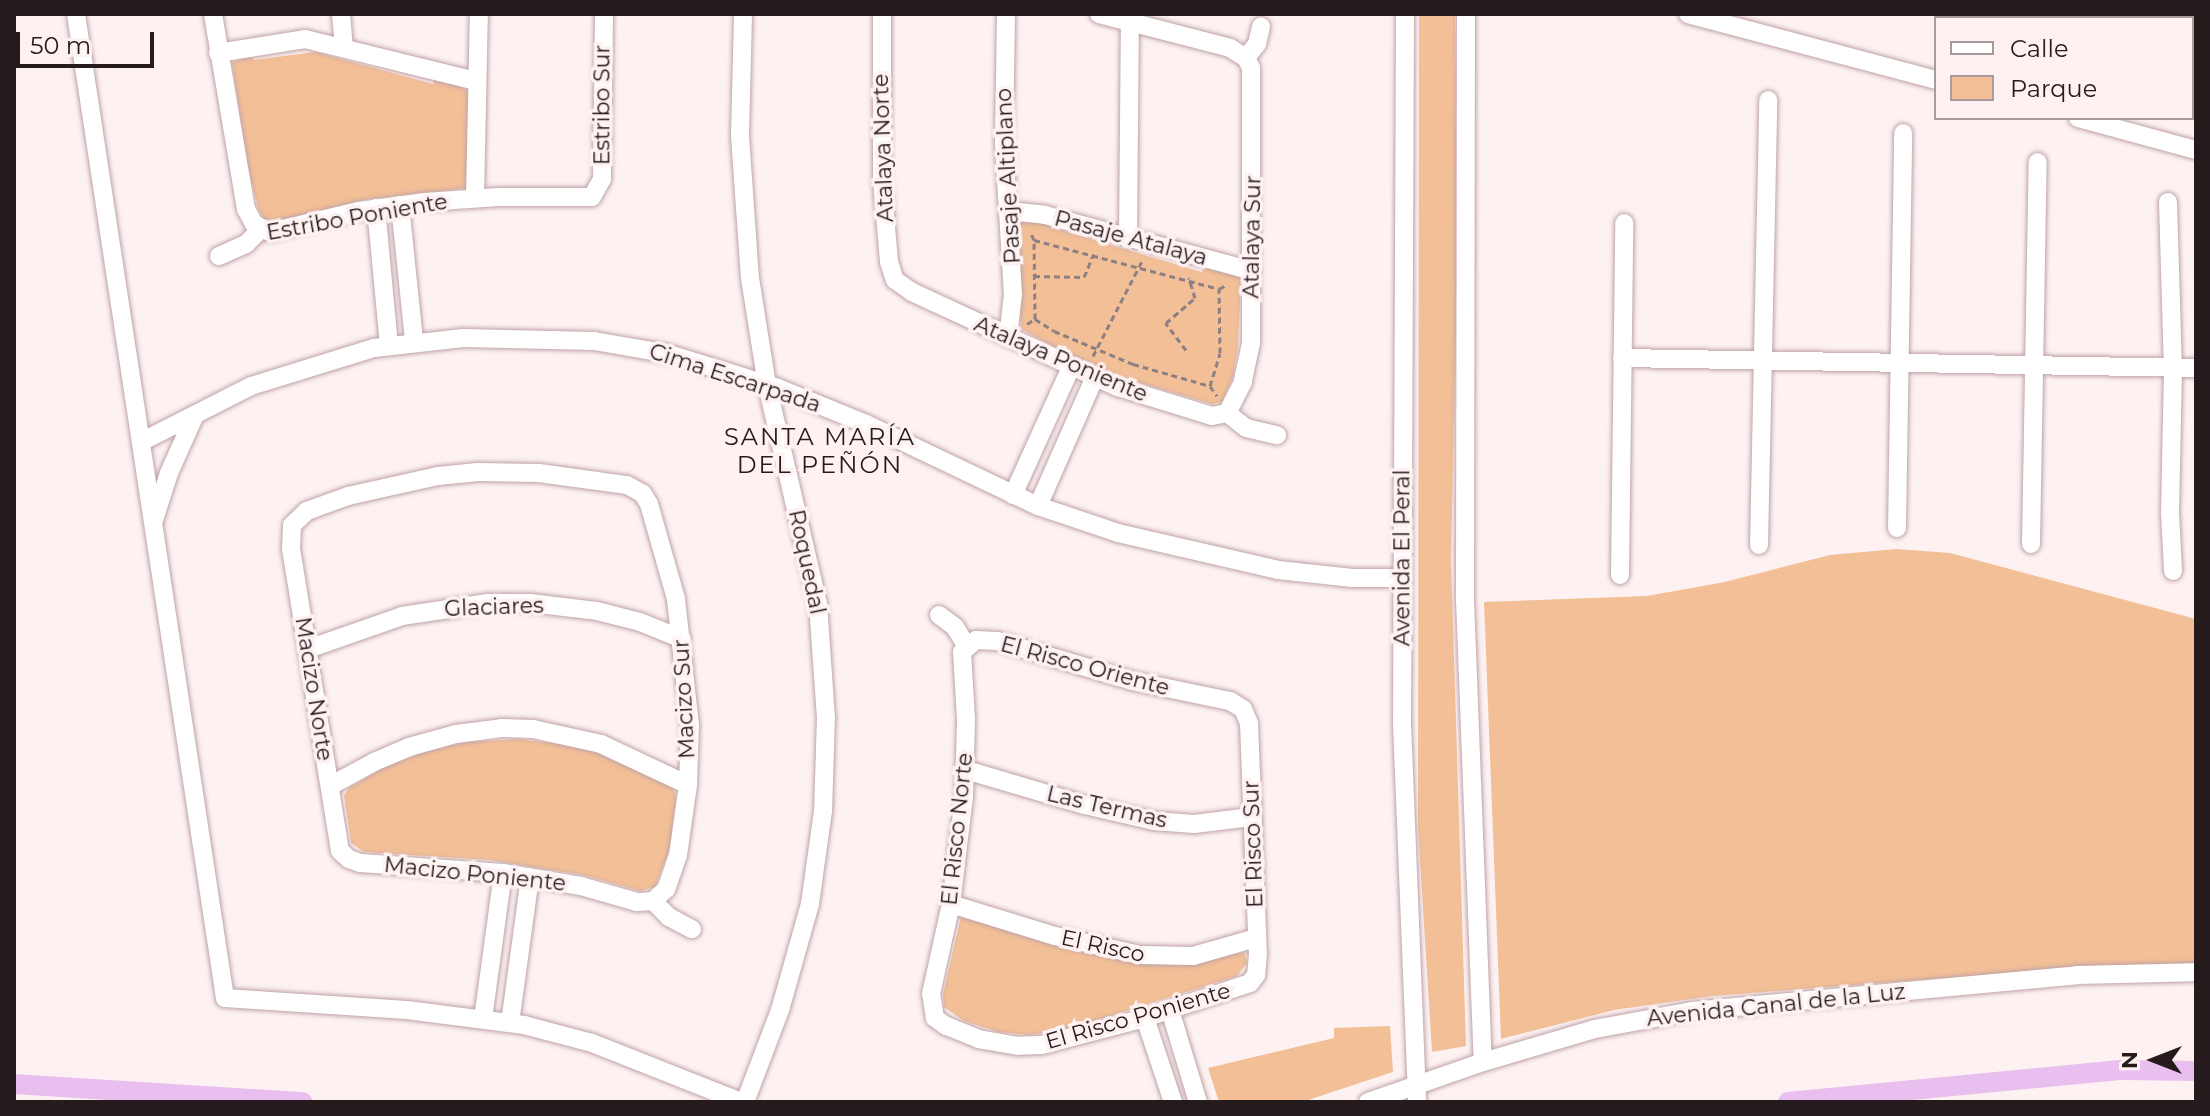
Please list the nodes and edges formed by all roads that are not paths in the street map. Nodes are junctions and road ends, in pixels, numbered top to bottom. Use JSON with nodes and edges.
{"nodes":[{"id":1,"x":76,"y":14,"type":"edge"},
{"id":2,"x":213,"y":14,"type":"edge"},
{"id":3,"x":341,"y":14,"type":"edge"},
{"id":4,"x":479,"y":14,"type":"edge"},
{"id":5,"x":604,"y":14,"type":"edge"},
{"id":6,"x":743,"y":14,"type":"edge"},
{"id":7,"x":882,"y":14,"type":"edge"},
{"id":8,"x":1006,"y":14,"type":"edge"},
{"id":9,"x":1099,"y":14,"type":"edge"},
{"id":10,"x":1405,"y":14,"type":"edge"},
{"id":11,"x":1466,"y":14,"type":"edge"},
{"id":12,"x":1688,"y":14,"type":"edge"},
{"id":13,"x":1130,"y":23,"type":"junction"},
{"id":14,"x":1261,"y":26,"type":"dead end"},
{"id":15,"x":344,"y":46,"type":"junction"},
{"id":16,"x":218,"y":53,"type":"junction"},
{"id":17,"x":1246,"y":58,"type":"junction"},
{"id":18,"x":1934,"y":79,"type":"edge"},
{"id":19,"x":476,"y":81,"type":"junction"},
{"id":20,"x":1768,"y":100,"type":"dead end"},
{"id":21,"x":2085,"y":120,"type":"edge"},
{"id":22,"x":1903,"y":133,"type":"dead end"},
{"id":23,"x":2196,"y":150,"type":"edge"},
{"id":24,"x":2038,"y":162,"type":"dead end"},
{"id":25,"x":595,"y":194,"type":"joint"},
{"id":26,"x":475,"y":198,"type":"junction"},
{"id":27,"x":2168,"y":202,"type":"dead end"},
{"id":28,"x":400,"y":205,"type":"junction"},
{"id":29,"x":376,"y":208,"type":"junction"},
{"id":30,"x":1009,"y":211,"type":"junction"},
{"id":31,"x":1624,"y":223,"type":"dead end"},
{"id":32,"x":261,"y":229,"type":"junction"},
{"id":33,"x":1128,"y":239,"type":"junction"},
{"id":34,"x":219,"y":256,"type":"dead end"},
{"id":35,"x":1252,"y":271,"type":"junction"},
{"id":36,"x":895,"y":280,"type":"joint"},
{"id":37,"x":1008,"y":337,"type":"junction"},
{"id":38,"x":414,"y":341,"type":"junction"},
{"id":39,"x":389,"y":345,"type":"junction"},
{"id":40,"x":1622,"y":358,"type":"junction"},
{"id":41,"x":1762,"y":362,"type":"junction"},
{"id":42,"x":1900,"y":365,"type":"junction"},
{"id":43,"x":2034,"y":368,"type":"junction"},
{"id":44,"x":2196,"y":368,"type":"edge"},
{"id":45,"x":2173,"y":370,"type":"junction"},
{"id":46,"x":1083,"y":372,"type":"junction"},
{"id":47,"x":767,"y":385,"type":"junction"},
{"id":48,"x":1227,"y":413,"type":"junction"},
{"id":49,"x":195,"y":415,"type":"junction"},
{"id":50,"x":1277,"y":435,"type":"dead end"},
{"id":51,"x":141,"y":442,"type":"junction"},
{"id":52,"x":1013,"y":495,"type":"junction"},
{"id":53,"x":1038,"y":506,"type":"junction"},
{"id":54,"x":293,"y":521,"type":"joint"},
{"id":55,"x":153,"y":524,"type":"junction"},
{"id":56,"x":1897,"y":528,"type":"dead end"},
{"id":57,"x":2031,"y":544,"type":"dead end"},
{"id":58,"x":1759,"y":545,"type":"dead end"},
{"id":59,"x":2173,"y":571,"type":"dead end"},
{"id":60,"x":1620,"y":575,"type":"dead end"},
{"id":61,"x":1402,"y":578,"type":"junction"},
{"id":62,"x":939,"y":615,"type":"dead end"},
{"id":63,"x":682,"y":639,"type":"junction"},
{"id":64,"x":966,"y":645,"type":"junction"},
{"id":65,"x":308,"y":649,"type":"junction"},
{"id":66,"x":1243,"y":709,"type":"joint"},
{"id":67,"x":966,"y":770,"type":"junction"},
{"id":68,"x":688,"y":785,"type":"junction"},
{"id":69,"x":330,"y":786,"type":"junction"},
{"id":70,"x":1251,"y":817,"type":"junction"},
{"id":71,"x":344,"y":855,"type":"joint"},
{"id":72,"x":503,"y":873,"type":"junction"},
{"id":73,"x":530,"y":877,"type":"junction"},
{"id":74,"x":653,"y":901,"type":"junction"},
{"id":75,"x":951,"y":904,"type":"junction"},
{"id":76,"x":692,"y":929,"type":"dead end"},
{"id":77,"x":1256,"y":938,"type":"junction"},
{"id":78,"x":2196,"y":972,"type":"edge"},
{"id":79,"x":1254,"y":980,"type":"joint"},
{"id":80,"x":1170,"y":1010,"type":"junction"},
{"id":81,"x":932,"y":1012,"type":"joint"},
{"id":82,"x":1145,"y":1018,"type":"junction"},
{"id":83,"x":483,"y":1019,"type":"junction"},
{"id":84,"x":510,"y":1023,"type":"junction"},
{"id":85,"x":1483,"y":1062,"type":"junction"},
{"id":86,"x":1417,"y":1094,"type":"edge"},
{"id":87,"x":743,"y":1102,"type":"edge"},
{"id":88,"x":1173,"y":1102,"type":"edge"},
{"id":89,"x":1198,"y":1102,"type":"edge"},
{"id":90,"x":1368,"y":1102,"type":"edge"}],
"edges":[{"from":1,"to":51,"type":"street"},
{"from":2,"to":16,"type":"street"},
{"from":3,"to":15,"type":"street"},
{"from":4,"to":19,"type":"street"},
{"from":5,"to":25,"type":"street","name":"Estribo Sur"},
{"from":6,"to":47,"type":"street","name":"Roquedal"},
{"from":7,"to":36,"type":"street","name":"Atalaya Norte"},
{"from":8,"to":30,"type":"street","name":"Pasaje Altiplano"},
{"from":9,"to":13,"type":"street"},
{"from":10,"to":61,"type":"street","name":"Avenida El Peral"},
{"from":11,"to":85,"type":"street"},
{"from":12,"to":18,"type":"street"},
{"from":13,"to":17,"type":"street"},
{"from":13,"to":33,"type":"street"},
{"from":14,"to":17,"type":"street"},
{"from":15,"to":16,"type":"street"},
{"from":15,"to":19,"type":"street"},
{"from":16,"to":32,"type":"street"},
{"from":17,"to":35,"type":"street","name":"Atalaya Sur"},
{"from":19,"to":26,"type":"street"},
{"from":20,"to":41,"type":"street"},
{"from":21,"to":23,"type":"street"},
{"from":22,"to":42,"type":"street"},
{"from":24,"to":43,"type":"street"},
{"from":25,"to":26,"type":"street","name":"Estribo Poniente"},
{"from":26,"to":28,"type":"street","name":"Estribo Poniente"},
{"from":27,"to":45,"type":"street"},
{"from":28,"to":29,"type":"street","name":"Estribo Poniente"},
{"from":28,"to":38,"type":"street"},
{"from":29,"to":32,"type":"street","name":"Estribo Poniente"},
{"from":29,"to":39,"type":"street"},
{"from":30,"to":33,"type":"street","name":"Pasaje Atalaya"},
{"from":30,"to":37,"type":"street","name":"Pasaje Altiplano"},
{"from":31,"to":40,"type":"street"},
{"from":32,"to":34,"type":"street","name":"Estribo Poniente"},
{"from":33,"to":35,"type":"street","name":"Pasaje Atalaya"},
{"from":35,"to":48,"type":"street","name":"Atalaya Sur"},
{"from":36,"to":37,"type":"street","name":"Atalaya Poniente"},
{"from":37,"to":46,"type":"street","name":"Atalaya Poniente"},
{"from":38,"to":39,"type":"street","name":"Cima Escarpada"},
{"from":38,"to":47,"type":"street","name":"Cima Escarpada"},
{"from":39,"to":49,"type":"street","name":"Cima Escarpada"},
{"from":40,"to":41,"type":"street"},
{"from":40,"to":60,"type":"street"},
{"from":41,"to":42,"type":"street"},
{"from":41,"to":58,"type":"street"},
{"from":42,"to":43,"type":"street"},
{"from":42,"to":56,"type":"street"},
{"from":43,"to":45,"type":"street"},
{"from":43,"to":57,"type":"street"},
{"from":44,"to":45,"type":"street"},
{"from":45,"to":59,"type":"street"},
{"from":46,"to":48,"type":"street","name":"Atalaya Poniente"},
{"from":46,"to":52,"type":"street"},
{"from":46,"to":53,"type":"street"},
{"from":47,"to":52,"type":"street","name":"Cima Escarpada"},
{"from":47,"to":87,"type":"street","name":"Roquedal"},
{"from":48,"to":50,"type":"street","name":"Atalaya Poniente"},
{"from":49,"to":51,"type":"street","name":"Cima Escarpada"},
{"from":49,"to":55,"type":"street"},
{"from":51,"to":55,"type":"street"},
{"from":52,"to":53,"type":"street","name":"Cima Escarpada"},
{"from":53,"to":61,"type":"street","name":"Cima Escarpada"},
{"from":54,"to":63,"type":"street","name":"Macizo Sur"},
{"from":54,"to":65,"type":"street","name":"Macizo Norte"},
{"from":55,"to":83,"type":"street"},
{"from":61,"to":86,"type":"street","name":"Avenida El Peral"},
{"from":62,"to":64,"type":"street"},
{"from":63,"to":65,"type":"street","name":"Glaciares"},
{"from":63,"to":68,"type":"street","name":"Macizo Sur"},
{"from":64,"to":66,"type":"street","name":"El Risco Oriente"},
{"from":64,"to":67,"type":"street","name":"El Risco Norte"},
{"from":65,"to":69,"type":"street","name":"Macizo Norte"},
{"from":66,"to":70,"type":"street","name":"El Risco Sur"},
{"from":67,"to":70,"type":"street","name":"Las Termas"},
{"from":67,"to":75,"type":"street","name":"El Risco Norte"},
{"from":68,"to":69,"type":"street"},
{"from":68,"to":74,"type":"street","name":"Macizo Sur"},
{"from":69,"to":71,"type":"street","name":"Macizo Norte"},
{"from":70,"to":77,"type":"street","name":"El Risco Sur"},
{"from":71,"to":72,"type":"street","name":"Macizo Poniente"},
{"from":72,"to":73,"type":"street","name":"Macizo Poniente"},
{"from":72,"to":83,"type":"street"},
{"from":73,"to":74,"type":"street","name":"Macizo Poniente"},
{"from":73,"to":84,"type":"street"},
{"from":74,"to":76,"type":"street","name":"Macizo Poniente"},
{"from":75,"to":77,"type":"street","name":"El Risco"},
{"from":75,"to":81,"type":"street","name":"El Risco Norte"},
{"from":77,"to":79,"type":"street","name":"El Risco Sur"},
{"from":78,"to":85,"type":"street","name":"Avenida Canal de la Luz"},
{"from":79,"to":80,"type":"street","name":"El Risco Poniente"},
{"from":80,"to":82,"type":"street","name":"El Risco Poniente"},
{"from":80,"to":89,"type":"street"},
{"from":81,"to":82,"type":"street","name":"El Risco Poniente"},
{"from":82,"to":88,"type":"street"},
{"from":83,"to":84,"type":"street"},
{"from":84,"to":87,"type":"street"},
{"from":85,"to":86,"type":"street","name":"Avenida Canal de la Luz"},
{"from":86,"to":90,"type":"street","name":"Avenida Canal de la Luz"}]}
